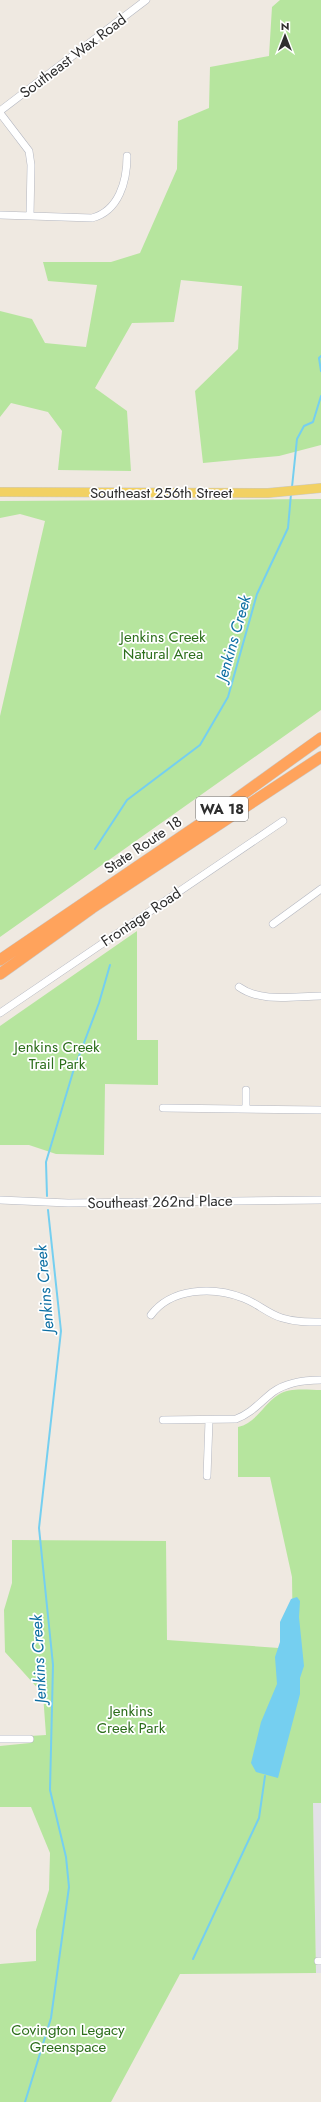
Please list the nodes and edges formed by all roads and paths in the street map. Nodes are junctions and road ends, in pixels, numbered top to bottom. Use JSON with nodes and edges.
{"nodes":[{"id":1,"x":146,"y":0,"type":"edge"},
{"id":2,"x":0,"y":112,"type":"edge"},
{"id":3,"x":127,"y":156,"type":"dead end"},
{"id":4,"x":0,"y":215,"type":"edge"},
{"id":5,"x":30,"y":216,"type":"junction"},
{"id":6,"x":321,"y":488,"type":"edge"},
{"id":7,"x":0,"y":492,"type":"edge"},
{"id":8,"x":321,"y":738,"type":"edge"},
{"id":9,"x":321,"y":757,"type":"edge"},
{"id":10,"x":321,"y":762,"type":"edge"},
{"id":11,"x":238,"y":811,"type":"junction"},
{"id":12,"x":283,"y":821,"type":"dead end"},
{"id":13,"x":123,"y":883,"type":"junction"},
{"id":14,"x":321,"y":889,"type":"edge"},
{"id":15,"x":91,"y":904,"type":"junction"},
{"id":16,"x":273,"y":924,"type":"dead end"},
{"id":17,"x":0,"y":960,"type":"edge"},
{"id":18,"x":0,"y":974,"type":"edge"},
{"id":19,"x":239,"y":987,"type":"dead end"},
{"id":20,"x":321,"y":996,"type":"edge"},
{"id":21,"x":0,"y":1013,"type":"edge"},
{"id":22,"x":246,"y":1090,"type":"dead end"},
{"id":23,"x":163,"y":1108,"type":"dead end"},
{"id":24,"x":246,"y":1109,"type":"junction"},
{"id":25,"x":321,"y":1110,"type":"edge"},
{"id":26,"x":0,"y":1200,"type":"edge"},
{"id":27,"x":321,"y":1200,"type":"edge"},
{"id":28,"x":150,"y":1315,"type":"dead end"},
{"id":29,"x":321,"y":1322,"type":"edge"},
{"id":30,"x":321,"y":1380,"type":"edge"},
{"id":31,"x":163,"y":1420,"type":"dead end"},
{"id":32,"x":209,"y":1421,"type":"junction"},
{"id":33,"x":208,"y":1476,"type":"dead end"},
{"id":34,"x":0,"y":1739,"type":"edge"},
{"id":35,"x":30,"y":1739,"type":"dead end"}],
"edges":[{"from":1,"to":2,"type":"street","name":"Southeast Wax Road"},
{"from":2,"to":5,"type":"street"},
{"from":3,"to":5,"type":"street"},
{"from":4,"to":5,"type":"street"},
{"from":6,"to":7,"type":"main road","name":"Southeast 256th Street"},
{"from":8,"to":13,"type":"highway","name":"State Route 18","number":"WA 18"},
{"from":9,"to":11,"type":"highway","name":"State Route 18","number":"WA 18"},
{"from":10,"to":11,"type":"highway"},
{"from":11,"to":13,"type":"highway","name":"State Route 18","number":"WA 18"},
{"from":12,"to":21,"type":"street","name":"Frontage Road"},
{"from":13,"to":15,"type":"highway","name":"State Route 18","number":"WA 18"},
{"from":14,"to":16,"type":"street"},
{"from":15,"to":17,"type":"highway","name":"State Route 18","number":"WA 18"},
{"from":15,"to":18,"type":"highway","name":"State Route 18","number":"WA 18"},
{"from":19,"to":20,"type":"street"},
{"from":22,"to":24,"type":"street"},
{"from":23,"to":24,"type":"street"},
{"from":24,"to":25,"type":"street"},
{"from":26,"to":27,"type":"street","name":"Southeast 262nd Place"},
{"from":28,"to":29,"type":"street"},
{"from":30,"to":32,"type":"street"},
{"from":31,"to":32,"type":"street"},
{"from":32,"to":33,"type":"street"},
{"from":34,"to":35,"type":"street"}]}
